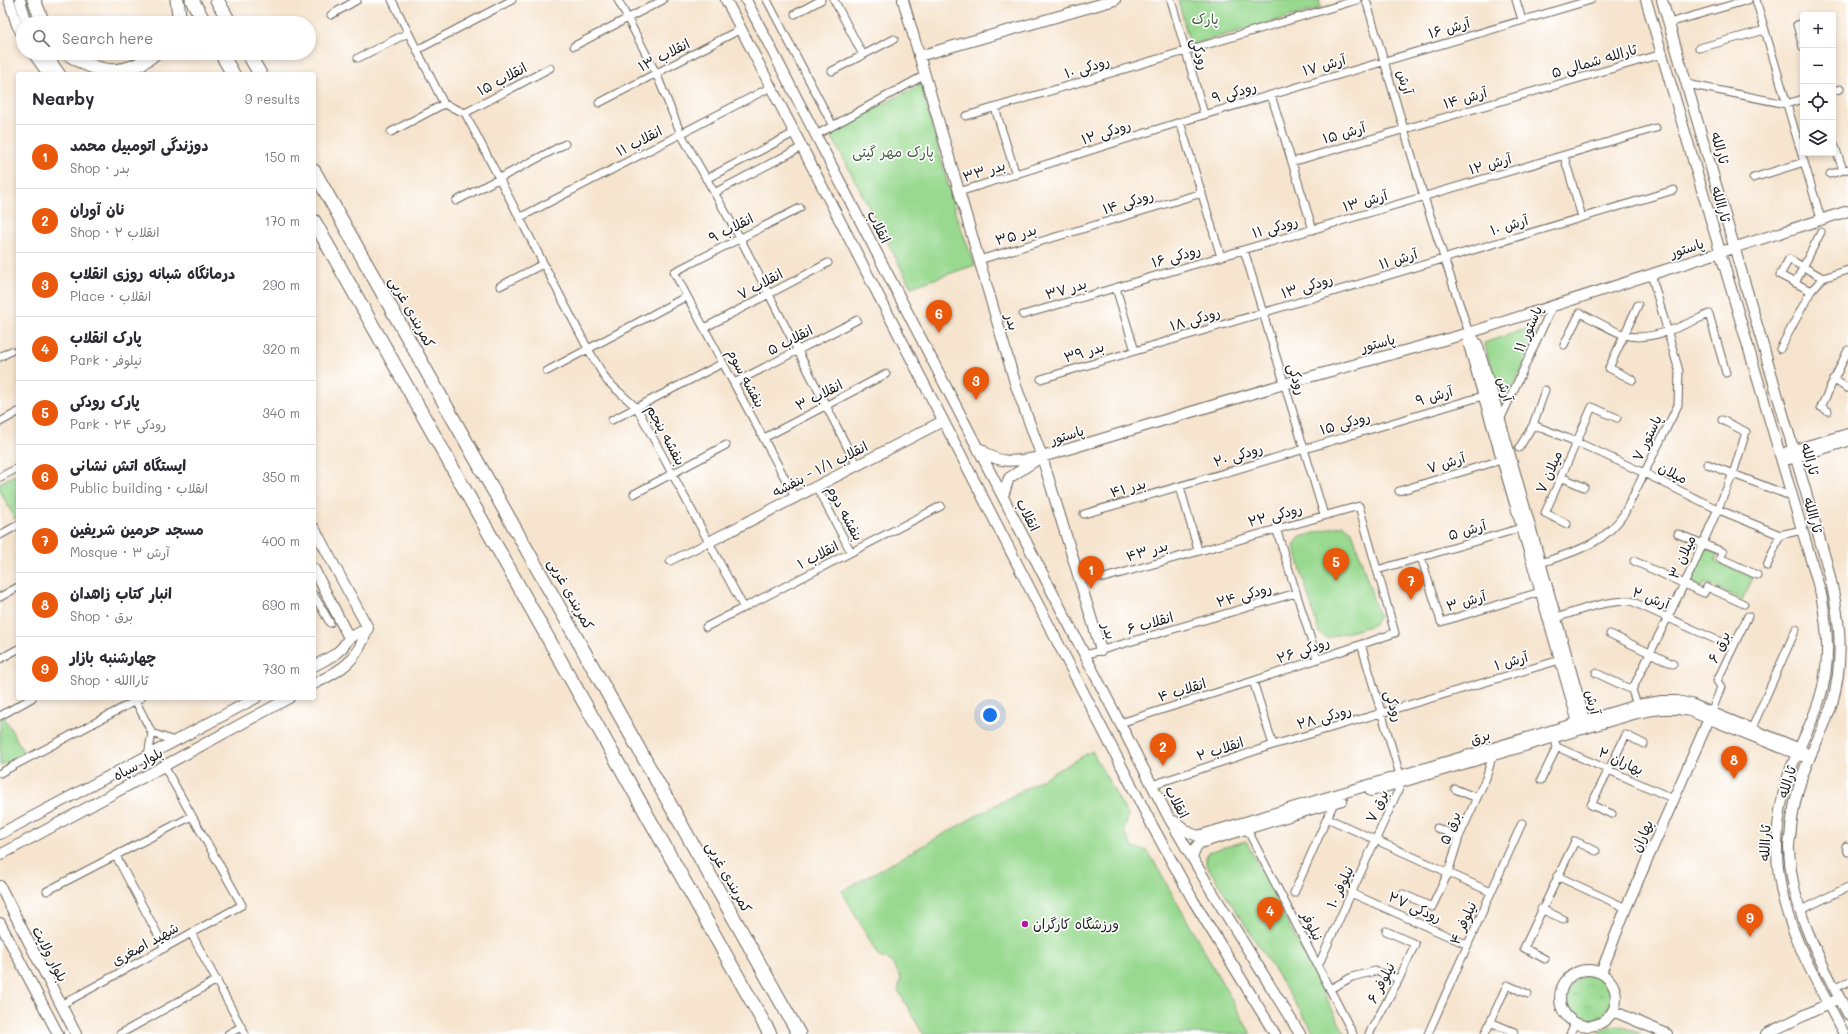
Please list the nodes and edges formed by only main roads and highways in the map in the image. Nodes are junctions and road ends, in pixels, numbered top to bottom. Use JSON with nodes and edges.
{"nodes":[{"id":1,"x":9,"y":0,"type":"edge"},
{"id":2,"x":20,"y":0,"type":"edge"},
{"id":3,"x":34,"y":0,"type":"edge"},
{"id":4,"x":177,"y":0,"type":"edge"},
{"id":5,"x":192,"y":0,"type":"edge"},
{"id":6,"x":217,"y":0,"type":"edge"},
{"id":7,"x":726,"y":0,"type":"edge"},
{"id":8,"x":746,"y":0,"type":"edge"},
{"id":9,"x":903,"y":0,"type":"edge"},
{"id":10,"x":1116,"y":0,"type":"edge"},
{"id":11,"x":1646,"y":0,"type":"edge"},
{"id":12,"x":1662,"y":0,"type":"edge"},
{"id":13,"x":25,"y":16,"type":"edge"},
{"id":14,"x":40,"y":16,"type":"edge"},
{"id":15,"x":178,"y":16,"type":"edge"},
{"id":16,"x":201,"y":16,"type":"edge"},
{"id":17,"x":226,"y":16,"type":"edge"},
{"id":18,"x":16,"y":22,"type":"edge"},
{"id":19,"x":772,"y":49,"type":"junction"},
{"id":20,"x":919,"y":56,"type":"junction"},
{"id":21,"x":755,"y":57,"type":"junction"},
{"id":22,"x":41,"y":60,"type":"edge"},
{"id":23,"x":48,"y":60,"type":"edge"},
{"id":24,"x":80,"y":60,"type":"edge"},
{"id":25,"x":145,"y":60,"type":"edge"},
{"id":26,"x":225,"y":60,"type":"edge"},
{"id":27,"x":252,"y":60,"type":"edge"},
{"id":28,"x":53,"y":72,"type":"edge"},
{"id":29,"x":116,"y":72,"type":"edge"},
{"id":30,"x":116,"y":72,"type":"edge"},
{"id":31,"x":232,"y":72,"type":"edge"},
{"id":32,"x":259,"y":72,"type":"edge"},
{"id":33,"x":316,"y":175,"type":"edge"},
{"id":34,"x":1848,"y":211,"type":"edge"},
{"id":35,"x":316,"y":225,"type":"edge"},
{"id":36,"x":1734,"y":247,"type":"junction"},
{"id":37,"x":1720,"y":251,"type":"junction"},
{"id":38,"x":1468,"y":332,"type":"junction"},
{"id":39,"x":943,"y":421,"type":"junction"},
{"id":40,"x":1848,"y":434,"type":"edge"},
{"id":41,"x":1848,"y":441,"type":"edge"},
{"id":42,"x":977,"y":446,"type":"junction"},
{"id":43,"x":1807,"y":450,"type":"junction"},
{"id":44,"x":1794,"y":453,"type":"junction"},
{"id":45,"x":1042,"y":457,"type":"junction"},
{"id":46,"x":1781,"y":457,"type":"junction"},
{"id":47,"x":1003,"y":496,"type":"junction"},
{"id":48,"x":316,"y":532,"type":"edge"},
{"id":49,"x":709,"y":542,"type":"road end"},
{"id":50,"x":1537,"y":564,"type":"junction"},
{"id":51,"x":316,"y":573,"type":"edge"},
{"id":52,"x":1553,"y":619,"type":"junction"},
{"id":53,"x":368,"y":628,"type":"junction"},
{"id":54,"x":349,"y":638,"type":"junction"},
{"id":55,"x":1101,"y":650,"type":"road end"},
{"id":56,"x":316,"y":665,"type":"edge"},
{"id":57,"x":316,"y":683,"type":"edge"},
{"id":58,"x":252,"y":700,"type":"edge"},
{"id":59,"x":285,"y":700,"type":"edge"},
{"id":60,"x":1711,"y":714,"type":"junction"},
{"id":61,"x":1582,"y":724,"type":"junction"},
{"id":62,"x":1798,"y":752,"type":"junction"},
{"id":63,"x":1810,"y":757,"type":"junction"},
{"id":64,"x":1401,"y":779,"type":"junction"},
{"id":65,"x":1169,"y":818,"type":"junction"},
{"id":66,"x":1246,"y":826,"type":"junction"},
{"id":67,"x":0,"y":834,"type":"edge"},
{"id":68,"x":0,"y":855,"type":"edge"},
{"id":69,"x":1192,"y":858,"type":"junction"},
{"id":70,"x":0,"y":886,"type":"edge"},
{"id":71,"x":0,"y":923,"type":"edge"},
{"id":72,"x":1601,"y":973,"type":"junction"},
{"id":73,"x":1839,"y":998,"type":"junction"},
{"id":74,"x":1828,"y":1004,"type":"junction"},
{"id":75,"x":1613,"y":1011,"type":"junction"},
{"id":76,"x":1848,"y":1014,"type":"edge"},
{"id":77,"x":58,"y":1034,"type":"edge"},
{"id":78,"x":76,"y":1034,"type":"edge"},
{"id":79,"x":770,"y":1034,"type":"edge"},
{"id":80,"x":799,"y":1034,"type":"edge"},
{"id":81,"x":1275,"y":1034,"type":"edge"},
{"id":82,"x":1300,"y":1034,"type":"edge"},
{"id":83,"x":1667,"y":1034,"type":"edge"},
{"id":84,"x":1766,"y":1034,"type":"edge"},
{"id":85,"x":1844,"y":1034,"type":"edge"}],
"edges":[{"from":1,"to":18,"type":"main road"},
{"from":2,"to":13,"type":"main road"},
{"from":3,"to":14,"type":"highway"},
{"from":4,"to":15,"type":"highway"},
{"from":5,"to":16,"type":"highway"},
{"from":6,"to":17,"type":"highway"},
{"from":7,"to":21,"type":"main road"},
{"from":8,"to":19,"type":"main road","name":"انقلاب"},
{"from":9,"to":20,"type":"main road","name":"بدر"},
{"from":10,"to":20,"type":"main road"},
{"from":11,"to":37,"type":"main road","name":"ثاراالله"},
{"from":12,"to":36,"type":"main road","name":"ثارالله"},
{"from":19,"to":21,"type":"main road"},
{"from":19,"to":42,"type":"main road","name":"انقلاب"},
{"from":20,"to":45,"type":"main road","name":"بدر"},
{"from":21,"to":39,"type":"main road"},
{"from":22,"to":28,"type":"main road"},
{"from":23,"to":28,"type":"main road"},
{"from":24,"to":30,"type":"highway"},
{"from":25,"to":29,"type":"highway"},
{"from":26,"to":31,"type":"highway"},
{"from":27,"to":32,"type":"highway"},
{"from":33,"to":80,"type":"highway","name":"کمربندی غربی"},
{"from":34,"to":36,"type":"main road"},
{"from":35,"to":79,"type":"highway"},
{"from":36,"to":37,"type":"main road","name":"پاستور"},
{"from":36,"to":44,"type":"main road","name":"ثارالله"},
{"from":37,"to":38,"type":"main road","name":"پاستور"},
{"from":37,"to":46,"type":"main road","name":"ثاراالله"},
{"from":38,"to":45,"type":"main road","name":"پاستور"},
{"from":38,"to":50,"type":"main road","name":"آرش"},
{"from":38,"to":50,"type":"main road","name":"آرش"},
{"from":39,"to":49,"type":"main road","name":"انقلاب ۱/۱ - بنفشه"},
{"from":39,"to":81,"type":"main road"},
{"from":40,"to":43,"type":"main road"},
{"from":41,"to":43,"type":"main road"},
{"from":42,"to":45,"type":"main road"},
{"from":42,"to":47,"type":"main road","name":"انقلاب"},
{"from":43,"to":44,"type":"main road"},
{"from":44,"to":46,"type":"main road"},
{"from":44,"to":63,"type":"main road","name":"ثارالله"},
{"from":45,"to":47,"type":"main road"},
{"from":45,"to":55,"type":"main road","name":"بدر"},
{"from":46,"to":62,"type":"main road","name":"ثاراالله"},
{"from":47,"to":65,"type":"main road","name":"انقلاب"},
{"from":48,"to":53,"type":"main road"},
{"from":50,"to":52,"type":"main road","name":"آرش"},
{"from":50,"to":52,"type":"main road","name":"آرش"},
{"from":51,"to":54,"type":"main road"},
{"from":52,"to":61,"type":"main road","name":"آرش"},
{"from":52,"to":61,"type":"main road","name":"آرش"},
{"from":53,"to":54,"type":"main road"},
{"from":53,"to":57,"type":"main road"},
{"from":54,"to":56,"type":"main road"},
{"from":58,"to":67,"type":"main road","name":"بلوار سپاه"},
{"from":59,"to":68,"type":"main road","name":"بلوار سپاه"},
{"from":60,"to":61,"type":"main road","name":"برق"},
{"from":60,"to":61,"type":"main road","name":"برق"},
{"from":60,"to":62,"type":"main road","name":"برق"},
{"from":60,"to":62,"type":"main road","name":"برق"},
{"from":60,"to":72,"type":"main road","name":"بهاران"},
{"from":61,"to":64,"type":"main road","name":"برق"},
{"from":61,"to":64,"type":"main road","name":"برق"},
{"from":62,"to":63,"type":"main road"},
{"from":62,"to":74,"type":"main road","name":"ثاراالله"},
{"from":63,"to":73,"type":"main road","name":"ثارالله"},
{"from":64,"to":66,"type":"main road","name":"برق"},
{"from":64,"to":66,"type":"main road","name":"برق"},
{"from":65,"to":66,"type":"main road","name":"برق"},
{"from":65,"to":69,"type":"main road","name":"انقلاب"},
{"from":66,"to":69,"type":"main road","name":"برق"},
{"from":69,"to":82,"type":"main road","name":"انقلاب"},
{"from":70,"to":78,"type":"main road","name":"بلوار ولایت"},
{"from":71,"to":77,"type":"main road"},
{"from":72,"to":75,"type":"main road"},
{"from":72,"to":75,"type":"main road"},
{"from":73,"to":74,"type":"main road"},
{"from":73,"to":76,"type":"main road","name":"ثارالله"},
{"from":74,"to":84,"type":"main road"},
{"from":74,"to":85,"type":"main road","name":"ثاراالله"},
{"from":75,"to":83,"type":"main road"}]}
